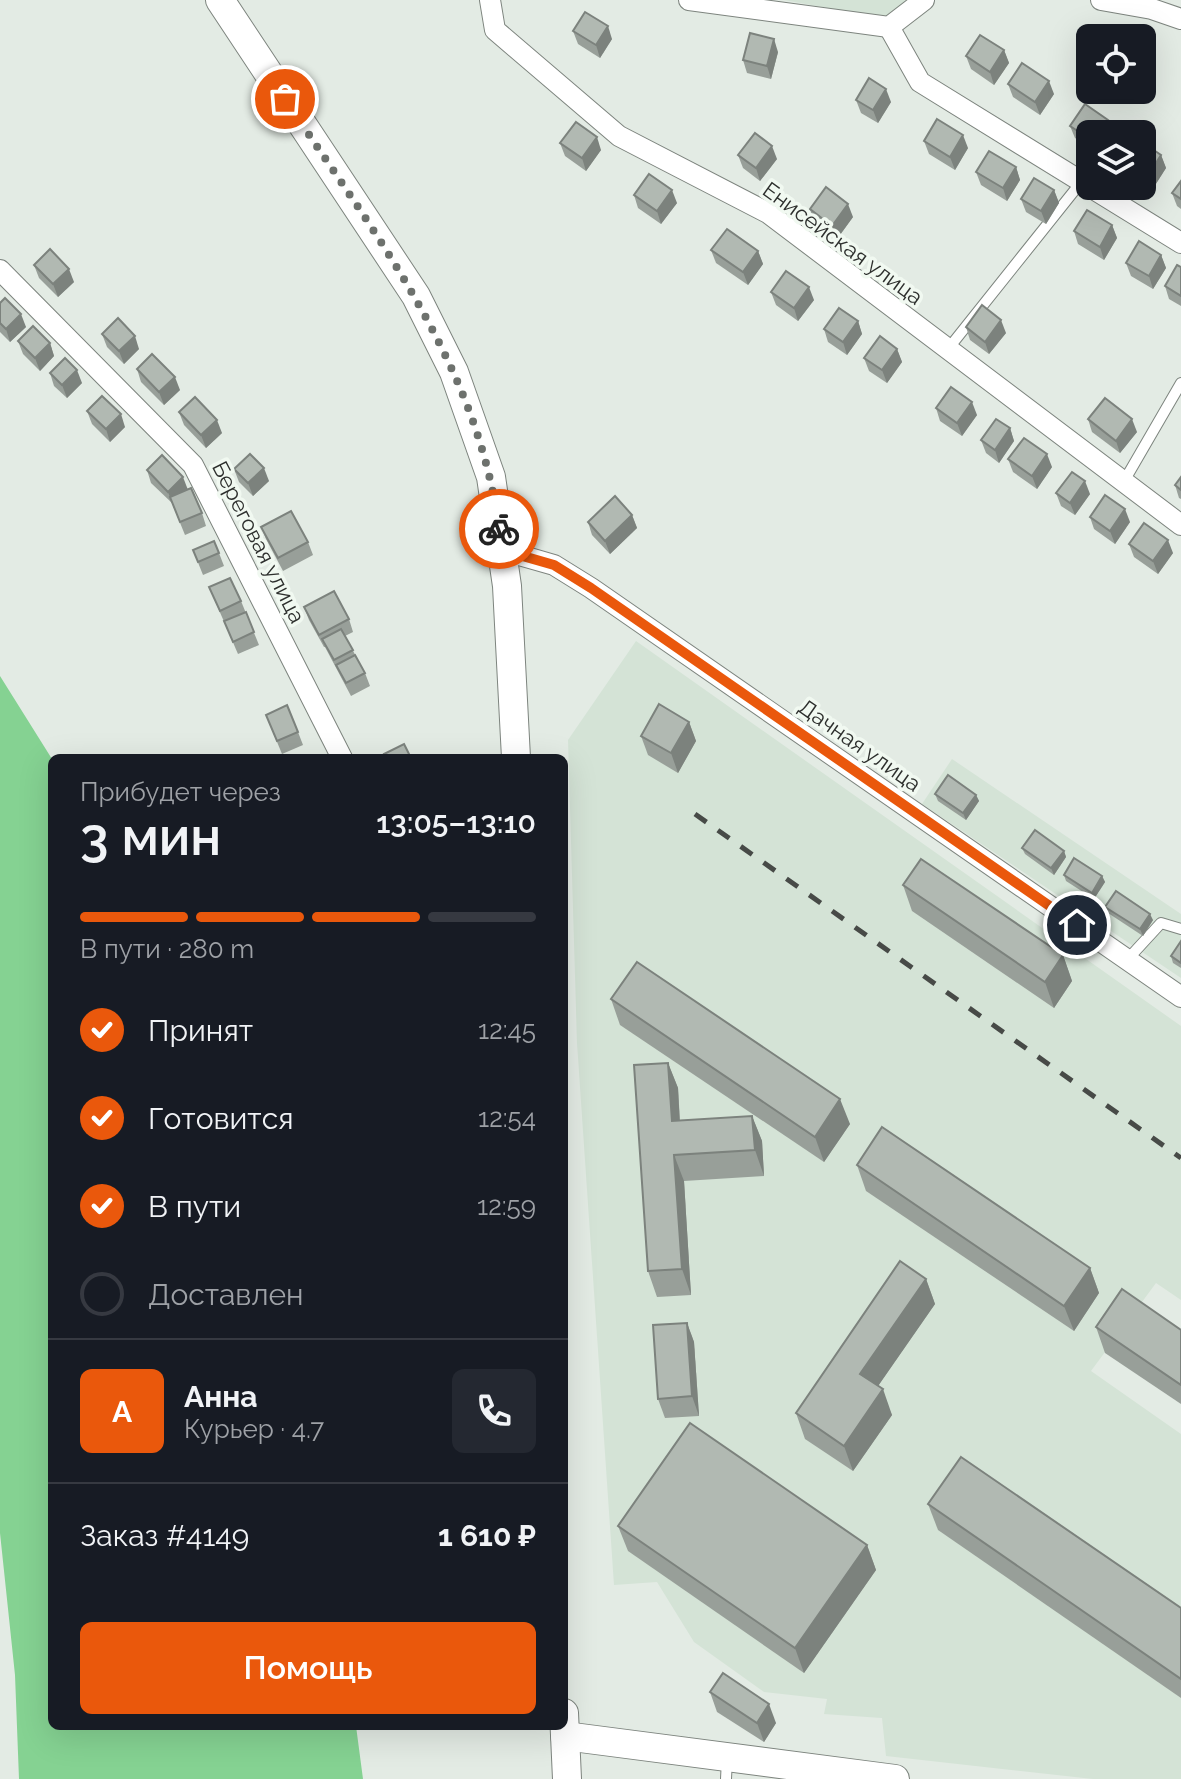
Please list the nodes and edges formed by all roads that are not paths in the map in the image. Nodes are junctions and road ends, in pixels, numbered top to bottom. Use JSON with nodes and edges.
{"nodes":[{"id":1,"x":220,"y":0,"type":"edge"},
{"id":2,"x":490,"y":0,"type":"edge"},
{"id":3,"x":689,"y":0,"type":"edge"},
{"id":4,"x":924,"y":0,"type":"edge"},
{"id":5,"x":1101,"y":0,"type":"edge"},
{"id":6,"x":1181,"y":19,"type":"edge"},
{"id":7,"x":889,"y":27,"type":"junction"},
{"id":8,"x":1076,"y":177,"type":"edge"},
{"id":9,"x":1076,"y":189,"type":"edge"},
{"id":10,"x":1112,"y":200,"type":"edge"},
{"id":11,"x":1181,"y":243,"type":"edge"},
{"id":12,"x":0,"y":270,"type":"edge"},
{"id":13,"x":948,"y":349,"type":"junction"},
{"id":14,"x":1181,"y":383,"type":"edge"},
{"id":15,"x":1123,"y":483,"type":"junction"},
{"id":16,"x":1181,"y":525,"type":"edge"},
{"id":17,"x":502,"y":550,"type":"junction"},
{"id":18,"x":340,"y":754,"type":"edge"},
{"id":19,"x":516,"y":754,"type":"edge"},
{"id":20,"x":1181,"y":929,"type":"edge"},
{"id":21,"x":1127,"y":960,"type":"junction"},
{"id":22,"x":1181,"y":997,"type":"edge"},
{"id":23,"x":568,"y":1726,"type":"edge"},
{"id":24,"x":565,"y":1730,"type":"edge"},
{"id":25,"x":727,"y":1768,"type":"edge"},
{"id":26,"x":567,"y":1779,"type":"edge"},
{"id":27,"x":895,"y":1779,"type":"edge"}],
"edges":[{"from":1,"to":17,"type":"main road"},
{"from":2,"to":13,"type":"street","name":"Енисейская улица"},
{"from":3,"to":7,"type":"street"},
{"from":4,"to":7,"type":"street"},
{"from":5,"to":6,"type":"street"},
{"from":7,"to":8,"type":"street"},
{"from":9,"to":13,"type":"lane"},
{"from":10,"to":11,"type":"street"},
{"from":12,"to":18,"type":"street","name":"Береговая улица"},
{"from":13,"to":15,"type":"street","name":"Енисейская улица"},
{"from":14,"to":15,"type":"lane"},
{"from":15,"to":16,"type":"street","name":"Енисейская улица"},
{"from":17,"to":19,"type":"main road"},
{"from":17,"to":21,"type":"street","name":"Дачная улица"},
{"from":20,"to":21,"type":"lane"},
{"from":21,"to":22,"type":"street","name":"Дачная улица"},
{"from":23,"to":25,"type":"main road"},
{"from":24,"to":26,"type":"main road"},
{"from":25,"to":27,"type":"main road"}]}
